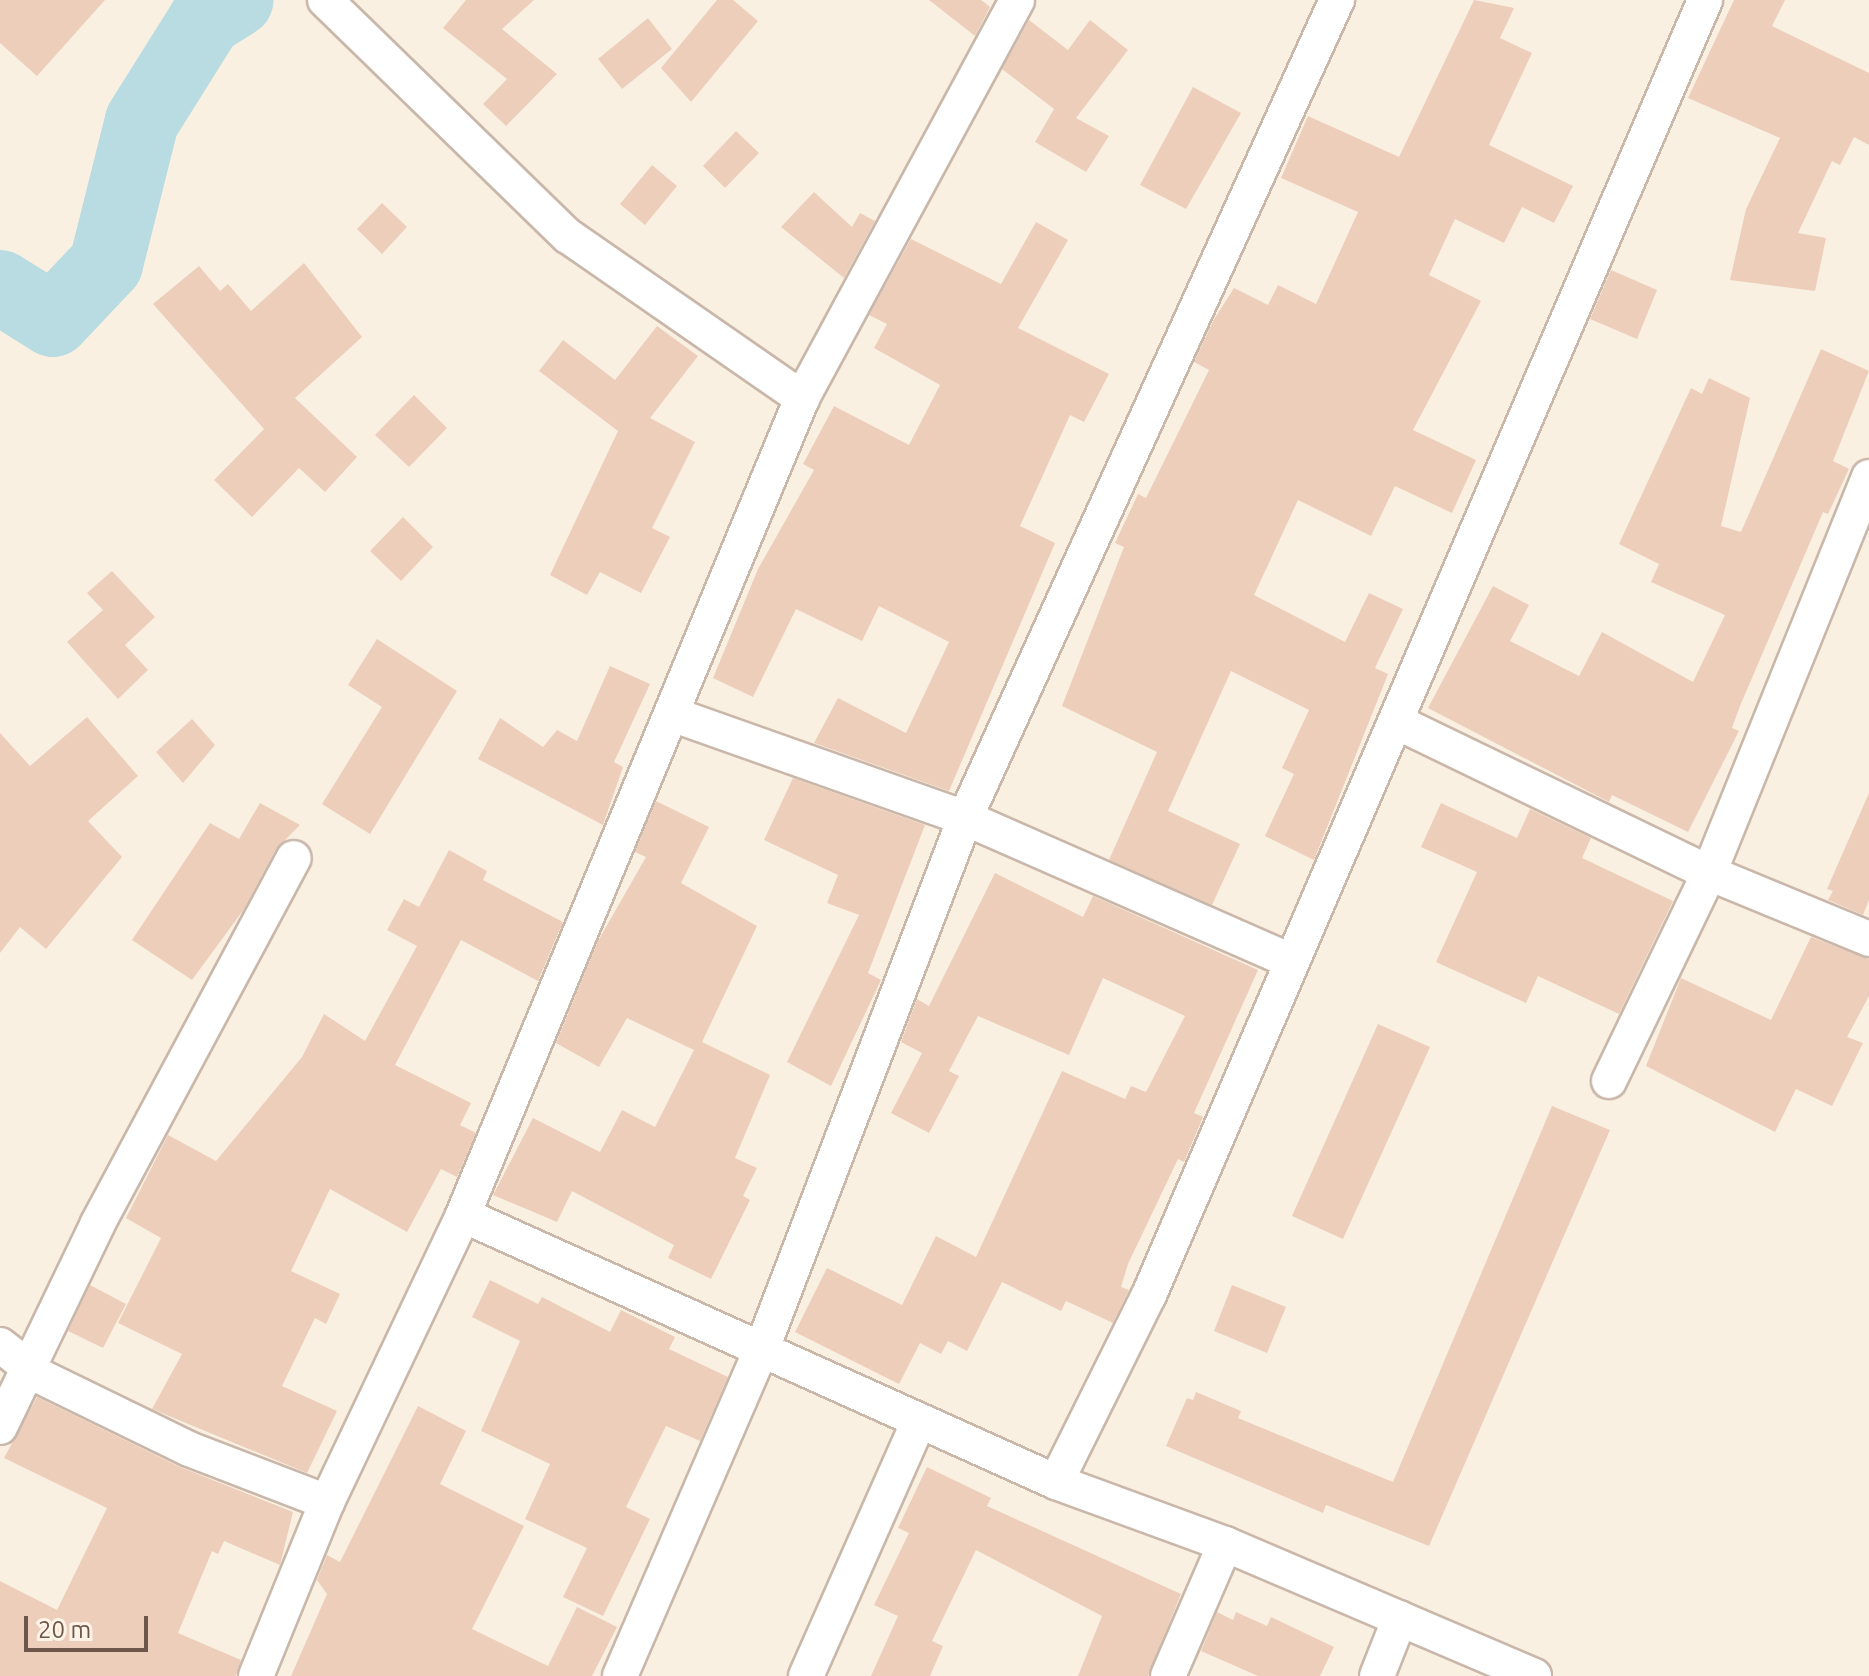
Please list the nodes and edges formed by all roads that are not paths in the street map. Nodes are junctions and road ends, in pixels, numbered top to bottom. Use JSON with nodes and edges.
{"nodes":[{"id":1,"x":325,"y":0,"type":"edge"},
{"id":2,"x":1017,"y":0,"type":"edge"},
{"id":3,"x":1337,"y":0,"type":"edge"},
{"id":4,"x":1705,"y":0,"type":"edge"},
{"id":5,"x":802,"y":398,"type":"junction"},
{"id":6,"x":1869,"y":477,"type":"edge"},
{"id":7,"x":674,"y":715,"type":"junction"},
{"id":8,"x":1399,"y":723,"type":"junction"},
{"id":9,"x":965,"y":818,"type":"junction"},
{"id":10,"x":294,"y":858,"type":"dead end"},
{"id":11,"x":1709,"y":873,"type":"junction"},
{"id":12,"x":1869,"y":939,"type":"edge"},
{"id":13,"x":1290,"y":961,"type":"junction"},
{"id":14,"x":1609,"y":1081,"type":"dead end"},
{"id":15,"x":463,"y":1215,"type":"junction"},
{"id":16,"x":0,"y":1345,"type":"edge"},
{"id":17,"x":763,"y":1346,"type":"junction"},
{"id":18,"x":26,"y":1367,"type":"junction"},
{"id":19,"x":919,"y":1421,"type":"junction"},
{"id":20,"x":0,"y":1427,"type":"edge"},
{"id":21,"x":1056,"y":1482,"type":"junction"},
{"id":22,"x":327,"y":1502,"type":"junction"},
{"id":23,"x":1225,"y":1544,"type":"junction"},
{"id":24,"x":1400,"y":1618,"type":"junction"},
{"id":25,"x":256,"y":1676,"type":"edge"},
{"id":26,"x":620,"y":1676,"type":"edge"},
{"id":27,"x":806,"y":1676,"type":"edge"},
{"id":28,"x":1168,"y":1676,"type":"edge"},
{"id":29,"x":1377,"y":1676,"type":"edge"},
{"id":30,"x":1534,"y":1676,"type":"edge"}],
"edges":[{"from":1,"to":5,"type":"street"},
{"from":2,"to":5,"type":"street"},
{"from":3,"to":9,"type":"street"},
{"from":4,"to":8,"type":"street"},
{"from":5,"to":7,"type":"street"},
{"from":6,"to":11,"type":"street"},
{"from":7,"to":9,"type":"street"},
{"from":7,"to":15,"type":"street"},
{"from":8,"to":11,"type":"street"},
{"from":8,"to":13,"type":"street"},
{"from":9,"to":13,"type":"street"},
{"from":9,"to":17,"type":"street"},
{"from":10,"to":18,"type":"street"},
{"from":11,"to":12,"type":"street"},
{"from":11,"to":14,"type":"street"},
{"from":13,"to":21,"type":"street"},
{"from":15,"to":17,"type":"street"},
{"from":15,"to":22,"type":"street"},
{"from":16,"to":18,"type":"street"},
{"from":17,"to":19,"type":"street"},
{"from":17,"to":26,"type":"street"},
{"from":18,"to":20,"type":"street"},
{"from":18,"to":22,"type":"street"},
{"from":19,"to":21,"type":"street"},
{"from":19,"to":27,"type":"street"},
{"from":21,"to":23,"type":"street"},
{"from":22,"to":25,"type":"street"},
{"from":23,"to":24,"type":"street"},
{"from":23,"to":28,"type":"street"},
{"from":24,"to":29,"type":"street"},
{"from":24,"to":30,"type":"street"}]}
